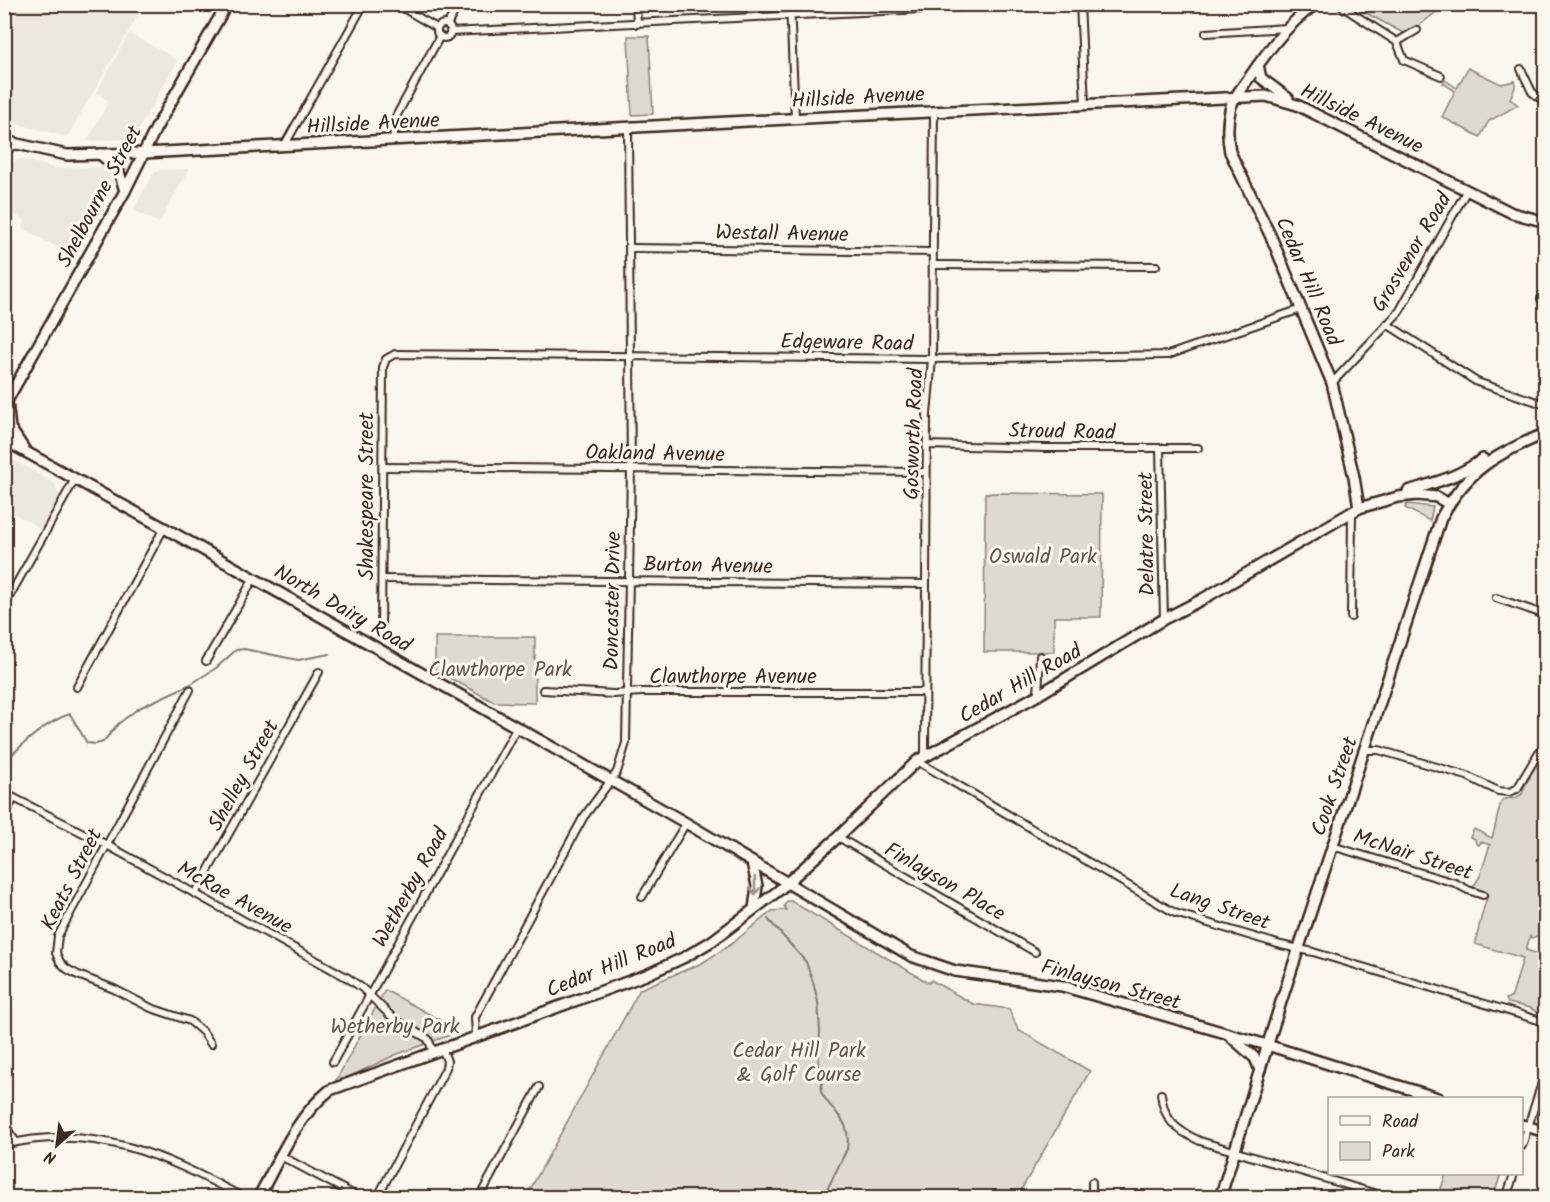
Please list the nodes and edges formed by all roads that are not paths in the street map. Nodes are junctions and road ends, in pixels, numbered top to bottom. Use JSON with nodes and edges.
{"nodes":[{"id":1,"x":227,"y":4,"type":"edge"},
{"id":2,"x":364,"y":4,"type":"edge"},
{"id":3,"x":396,"y":4,"type":"edge"},
{"id":4,"x":459,"y":4,"type":"edge"},
{"id":5,"x":636,"y":4,"type":"edge"},
{"id":6,"x":790,"y":4,"type":"edge"},
{"id":7,"x":1026,"y":4,"type":"edge"},
{"id":8,"x":1080,"y":4,"type":"edge"},
{"id":9,"x":1316,"y":4,"type":"edge"},
{"id":10,"x":1338,"y":4,"type":"edge"},
{"id":11,"x":790,"y":17,"type":"junction"},
{"id":12,"x":637,"y":24,"type":"junction"},
{"id":13,"x":437,"y":28,"type":"junction"},
{"id":14,"x":1287,"y":28,"type":"junction"},
{"id":15,"x":449,"y":29,"type":"junction"},
{"id":16,"x":1417,"y":30,"type":"dead end"},
{"id":17,"x":1206,"y":33,"type":"dead end"},
{"id":18,"x":440,"y":36,"type":"junction"},
{"id":19,"x":1396,"y":42,"type":"junction"},
{"id":20,"x":1258,"y":65,"type":"junction"},
{"id":21,"x":1521,"y":69,"type":"dead end"},
{"id":22,"x":1441,"y":76,"type":"dead end"},
{"id":23,"x":1236,"y":96,"type":"junction"},
{"id":24,"x":1545,"y":103,"type":"edge"},
{"id":25,"x":1085,"y":104,"type":"junction"},
{"id":26,"x":1297,"y":105,"type":"junction"},
{"id":27,"x":934,"y":111,"type":"junction"},
{"id":28,"x":795,"y":118,"type":"junction"},
{"id":29,"x":628,"y":128,"type":"junction"},
{"id":30,"x":394,"y":140,"type":"junction"},
{"id":31,"x":4,"y":141,"type":"edge"},
{"id":32,"x":19,"y":144,"type":"junction"},
{"id":33,"x":285,"y":146,"type":"junction"},
{"id":34,"x":144,"y":153,"type":"junction"},
{"id":35,"x":4,"y":154,"type":"edge"},
{"id":36,"x":100,"y":154,"type":"junction"},
{"id":37,"x":1467,"y":190,"type":"junction"},
{"id":38,"x":125,"y":191,"type":"junction"},
{"id":39,"x":1545,"y":222,"type":"edge"},
{"id":40,"x":630,"y":248,"type":"junction"},
{"id":41,"x":933,"y":252,"type":"junction"},
{"id":42,"x":933,"y":265,"type":"junction"},
{"id":43,"x":1156,"y":266,"type":"dead end"},
{"id":44,"x":1301,"y":309,"type":"junction"},
{"id":45,"x":1387,"y":324,"type":"junction"},
{"id":46,"x":630,"y":356,"type":"junction"},
{"id":47,"x":386,"y":359,"type":"joint"},
{"id":48,"x":932,"y":359,"type":"junction"},
{"id":49,"x":1332,"y":383,"type":"junction"},
{"id":50,"x":6,"y":404,"type":"edge"},
{"id":51,"x":1545,"y":405,"type":"edge"},
{"id":52,"x":1545,"y":433,"type":"edge"},
{"id":53,"x":4,"y":440,"type":"edge"},
{"id":54,"x":926,"y":445,"type":"junction"},
{"id":55,"x":1198,"y":448,"type":"dead end"},
{"id":56,"x":1160,"y":449,"type":"junction"},
{"id":57,"x":1508,"y":449,"type":"junction"},
{"id":58,"x":25,"y":451,"type":"junction"},
{"id":59,"x":383,"y":468,"type":"junction"},
{"id":60,"x":632,"y":468,"type":"junction"},
{"id":61,"x":926,"y":472,"type":"junction"},
{"id":62,"x":75,"y":479,"type":"junction"},
{"id":63,"x":1398,"y":497,"type":"junction"},
{"id":64,"x":1449,"y":504,"type":"junction"},
{"id":65,"x":1356,"y":511,"type":"junction"},
{"id":66,"x":164,"y":528,"type":"junction"},
{"id":67,"x":254,"y":578,"type":"junction"},
{"id":68,"x":382,"y":579,"type":"junction"},
{"id":69,"x":629,"y":581,"type":"junction"},
{"id":70,"x":926,"y":584,"type":"junction"},
{"id":71,"x":1496,"y":598,"type":"dead end"},
{"id":72,"x":4,"y":606,"type":"edge"},
{"id":73,"x":1545,"y":615,"type":"edge"},
{"id":74,"x":1351,"y":618,"type":"dead end"},
{"id":75,"x":1164,"y":619,"type":"junction"},
{"id":76,"x":381,"y":634,"type":"dead end"},
{"id":77,"x":1040,"y":656,"type":"dead end"},
{"id":78,"x":206,"y":661,"type":"dead end"},
{"id":79,"x":319,"y":672,"type":"dead end"},
{"id":80,"x":77,"y":687,"type":"dead end"},
{"id":81,"x":189,"y":690,"type":"dead end"},
{"id":82,"x":543,"y":690,"type":"dead end"},
{"id":83,"x":924,"y":692,"type":"junction"},
{"id":84,"x":627,"y":693,"type":"junction"},
{"id":85,"x":1038,"y":695,"type":"junction"},
{"id":86,"x":517,"y":727,"type":"junction"},
{"id":87,"x":1545,"y":747,"type":"edge"},
{"id":88,"x":1365,"y":750,"type":"junction"},
{"id":89,"x":921,"y":759,"type":"junction"},
{"id":90,"x":612,"y":781,"type":"junction"},
{"id":91,"x":4,"y":793,"type":"edge"},
{"id":92,"x":14,"y":798,"type":"junction"},
{"id":93,"x":4,"y":816,"type":"edge"},
{"id":94,"x":686,"y":823,"type":"junction"},
{"id":95,"x":838,"y":837,"type":"junction"},
{"id":96,"x":106,"y":844,"type":"junction"},
{"id":97,"x":1332,"y":846,"type":"junction"},
{"id":98,"x":752,"y":862,"type":"junction"},
{"id":99,"x":787,"y":884,"type":"junction"},
{"id":100,"x":195,"y":894,"type":"junction"},
{"id":101,"x":1483,"y":895,"type":"dead end"},
{"id":102,"x":642,"y":897,"type":"dead end"},
{"id":103,"x":754,"y":909,"type":"junction"},
{"id":104,"x":1298,"y":949,"type":"junction"},
{"id":105,"x":1035,"y":952,"type":"dead end"},
{"id":106,"x":369,"y":995,"type":"junction"},
{"id":107,"x":1538,"y":1020,"type":"dead end"},
{"id":108,"x":1228,"y":1034,"type":"junction"},
{"id":109,"x":476,"y":1035,"type":"junction"},
{"id":110,"x":211,"y":1044,"type":"dead end"},
{"id":111,"x":1267,"y":1045,"type":"junction"},
{"id":112,"x":437,"y":1050,"type":"junction"},
{"id":113,"x":333,"y":1062,"type":"dead end"},
{"id":114,"x":1260,"y":1070,"type":"junction"},
{"id":115,"x":1545,"y":1070,"type":"edge"},
{"id":116,"x":539,"y":1087,"type":"dead end"},
{"id":117,"x":1161,"y":1094,"type":"dead end"},
{"id":118,"x":1435,"y":1097,"type":"edge"},
{"id":119,"x":4,"y":1125,"type":"edge"},
{"id":120,"x":1524,"y":1126,"type":"edge"},
{"id":121,"x":1545,"y":1132,"type":"edge"},
{"id":122,"x":16,"y":1143,"type":"junction"},
{"id":123,"x":4,"y":1145,"type":"edge"},
{"id":124,"x":1234,"y":1152,"type":"junction"},
{"id":125,"x":281,"y":1156,"type":"junction"},
{"id":126,"x":1513,"y":1175,"type":"edge"},
{"id":127,"x":1092,"y":1182,"type":"dead end"},
{"id":128,"x":244,"y":1197,"type":"edge"},
{"id":129,"x":258,"y":1197,"type":"edge"},
{"id":130,"x":360,"y":1197,"type":"edge"},
{"id":131,"x":377,"y":1197,"type":"edge"},
{"id":132,"x":479,"y":1197,"type":"edge"},
{"id":133,"x":1092,"y":1197,"type":"edge"},
{"id":134,"x":1220,"y":1197,"type":"edge"},
{"id":135,"x":1390,"y":1197,"type":"edge"},
{"id":136,"x":1506,"y":1197,"type":"edge"}],
"edges":[{"from":1,"to":34,"type":"street","name":"Shelbourne Street"},
{"from":2,"to":33,"type":"street"},
{"from":3,"to":13,"type":"street"},
{"from":4,"to":15,"type":"street"},
{"from":5,"to":12,"type":"street"},
{"from":6,"to":11,"type":"street"},
{"from":7,"to":11,"type":"street"},
{"from":8,"to":25,"type":"street"},
{"from":9,"to":14,"type":"street","name":"Cedar Hill Road"},
{"from":10,"to":19,"type":"street"},
{"from":11,"to":12,"type":"street"},
{"from":11,"to":28,"type":"street"},
{"from":12,"to":15,"type":"street"},
{"from":13,"to":15,"type":"street"},
{"from":13,"to":18,"type":"street"},
{"from":14,"to":17,"type":"street"},
{"from":14,"to":20,"type":"street","name":"Cedar Hill Road"},
{"from":15,"to":18,"type":"street"},
{"from":16,"to":19,"type":"street"},
{"from":18,"to":30,"type":"street"},
{"from":19,"to":22,"type":"street"},
{"from":20,"to":23,"type":"street","name":"Cedar Hill Road"},
{"from":20,"to":26,"type":"street"},
{"from":21,"to":24,"type":"street"},
{"from":23,"to":25,"type":"street","name":"Hillside Avenue"},
{"from":23,"to":26,"type":"street","name":"Hillside Avenue"},
{"from":23,"to":44,"type":"street","name":"Cedar Hill Road"},
{"from":25,"to":27,"type":"street","name":"Hillside Avenue"},
{"from":26,"to":37,"type":"street","name":"Hillside Avenue"},
{"from":27,"to":28,"type":"street","name":"Hillside Avenue"},
{"from":27,"to":41,"type":"street","name":"Gosworth Road"},
{"from":28,"to":29,"type":"street","name":"Hillside Avenue"},
{"from":29,"to":30,"type":"street","name":"Hillside Avenue"},
{"from":29,"to":40,"type":"street","name":"Doncaster Drive"},
{"from":30,"to":33,"type":"street","name":"Hillside Avenue"},
{"from":31,"to":32,"type":"street","name":"Hillside Avenue"},
{"from":32,"to":35,"type":"street"},
{"from":32,"to":36,"type":"street","name":"Hillside Avenue"},
{"from":33,"to":34,"type":"street","name":"Hillside Avenue"},
{"from":34,"to":36,"type":"street","name":"Hillside Avenue"},
{"from":34,"to":38,"type":"street","name":"Shelbourne Street"},
{"from":36,"to":38,"type":"street"},
{"from":37,"to":39,"type":"street","name":"Hillside Avenue"},
{"from":37,"to":45,"type":"street","name":"Grosvenor Road"},
{"from":38,"to":50,"type":"street","name":"Shelbourne Street"},
{"from":40,"to":41,"type":"street","name":"Westall Avenue"},
{"from":40,"to":46,"type":"street","name":"Doncaster Drive"},
{"from":41,"to":42,"type":"street","name":"Gosworth Road"},
{"from":42,"to":43,"type":"street"},
{"from":42,"to":48,"type":"street","name":"Gosworth Road"},
{"from":44,"to":48,"type":"street","name":"Edgeware Road"},
{"from":44,"to":49,"type":"street","name":"Cedar Hill Road"},
{"from":45,"to":49,"type":"street","name":"Grosvenor Road"},
{"from":45,"to":51,"type":"street"},
{"from":46,"to":47,"type":"street","name":"Edgeware Road"},
{"from":46,"to":48,"type":"street","name":"Edgeware Road"},
{"from":46,"to":60,"type":"street","name":"Doncaster Drive"},
{"from":47,"to":59,"type":"street","name":"Shakespeare Street"},
{"from":48,"to":54,"type":"street","name":"Gosworth Road"},
{"from":49,"to":65,"type":"street","name":"Cedar Hill Road"},
{"from":50,"to":58,"type":"street"},
{"from":52,"to":57,"type":"street","name":"Cook Street"},
{"from":53,"to":58,"type":"street","name":"North Dairy Road"},
{"from":54,"to":56,"type":"street","name":"Stroud Road"},
{"from":54,"to":61,"type":"street","name":"Gosworth Road"},
{"from":55,"to":56,"type":"street","name":"Stroud Road"},
{"from":56,"to":75,"type":"street","name":"Delatre Street"},
{"from":57,"to":63,"type":"street"},
{"from":57,"to":64,"type":"street","name":"Cook Street"},
{"from":58,"to":62,"type":"street","name":"North Dairy Road"},
{"from":59,"to":60,"type":"street","name":"Oakland Avenue"},
{"from":59,"to":68,"type":"street","name":"Shakespeare Street"},
{"from":60,"to":61,"type":"street","name":"Oakland Avenue"},
{"from":60,"to":69,"type":"street","name":"Doncaster Drive"},
{"from":61,"to":70,"type":"street","name":"Gosworth Road"},
{"from":62,"to":66,"type":"street","name":"North Dairy Road"},
{"from":62,"to":72,"type":"street"},
{"from":63,"to":64,"type":"street"},
{"from":63,"to":65,"type":"street"},
{"from":64,"to":88,"type":"street","name":"Cook Street"},
{"from":65,"to":74,"type":"street"},
{"from":65,"to":75,"type":"street","name":"Cedar Hill Road"},
{"from":66,"to":67,"type":"street","name":"North Dairy Road"},
{"from":66,"to":80,"type":"street"},
{"from":67,"to":78,"type":"street"},
{"from":67,"to":86,"type":"street","name":"North Dairy Road"},
{"from":68,"to":69,"type":"street","name":"Burton Avenue"},
{"from":68,"to":76,"type":"street","name":"Shakespeare Street"},
{"from":69,"to":70,"type":"street","name":"Burton Avenue"},
{"from":69,"to":84,"type":"street","name":"Doncaster Drive"},
{"from":70,"to":83,"type":"street","name":"Gosworth Road"},
{"from":71,"to":73,"type":"street"},
{"from":75,"to":85,"type":"street","name":"Cedar Hill Road"},
{"from":77,"to":85,"type":"street"},
{"from":79,"to":100,"type":"street","name":"Shelley Street"},
{"from":81,"to":96,"type":"street","name":"Keats Street"},
{"from":82,"to":84,"type":"street","name":"Clawthorpe Avenue"},
{"from":83,"to":84,"type":"street","name":"Clawthorpe Avenue"},
{"from":83,"to":89,"type":"street","name":"Gosworth Road"},
{"from":84,"to":90,"type":"street","name":"Doncaster Drive"},
{"from":85,"to":89,"type":"street","name":"Cedar Hill Road"},
{"from":86,"to":90,"type":"street","name":"North Dairy Road"},
{"from":86,"to":106,"type":"street","name":"Wetherby Road"},
{"from":87,"to":88,"type":"street"},
{"from":88,"to":97,"type":"street","name":"Cook Street"},
{"from":89,"to":95,"type":"street","name":"Cedar Hill Road"},
{"from":89,"to":104,"type":"street","name":"Lang Street"},
{"from":90,"to":94,"type":"street","name":"North Dairy Road"},
{"from":90,"to":109,"type":"street","name":"Doncaster Drive"},
{"from":91,"to":92,"type":"street","name":"McRae Avenue"},
{"from":92,"to":93,"type":"street"},
{"from":92,"to":96,"type":"street","name":"McRae Avenue"},
{"from":94,"to":98,"type":"street","name":"North Dairy Road"},
{"from":94,"to":102,"type":"street"},
{"from":95,"to":99,"type":"street","name":"Cedar Hill Road"},
{"from":95,"to":105,"type":"street","name":"Finlayson Place"},
{"from":96,"to":100,"type":"street","name":"McRae Avenue"},
{"from":96,"to":110,"type":"street","name":"Keats Street"},
{"from":97,"to":101,"type":"street","name":"McNair Street"},
{"from":97,"to":104,"type":"street","name":"Cook Street"},
{"from":98,"to":99,"type":"street","name":"North Dairy Road"},
{"from":98,"to":103,"type":"street","one_way":true},
{"from":99,"to":103,"type":"street","name":"Cedar Hill Road"},
{"from":99,"to":108,"type":"street","name":"Finlayson Street"},
{"from":100,"to":106,"type":"street","name":"McRae Avenue"},
{"from":103,"to":109,"type":"street","name":"Cedar Hill Road"},
{"from":104,"to":107,"type":"street","name":"Lang Street"},
{"from":104,"to":111,"type":"street","name":"Cook Street"},
{"from":106,"to":112,"type":"street","name":"McRae Avenue"},
{"from":106,"to":113,"type":"street","name":"Wetherby Road"},
{"from":108,"to":111,"type":"street","name":"Finlayson Street"},
{"from":108,"to":114,"type":"street"},
{"from":109,"to":112,"type":"street","name":"Cedar Hill Road"},
{"from":111,"to":114,"type":"street","name":"Cook Street"},
{"from":111,"to":118,"type":"street","name":"Finlayson Street"},
{"from":112,"to":125,"type":"street","name":"Cedar Hill Road"},
{"from":112,"to":131,"type":"street"},
{"from":114,"to":124,"type":"street","name":"Cook Street"},
{"from":115,"to":120,"type":"street"},
{"from":116,"to":132,"type":"street"},
{"from":117,"to":124,"type":"street"},
{"from":119,"to":122,"type":"street"},
{"from":120,"to":121,"type":"street"},
{"from":122,"to":123,"type":"street"},
{"from":122,"to":128,"type":"street"},
{"from":124,"to":134,"type":"street","name":"Cook Street"},
{"from":124,"to":135,"type":"street"},
{"from":125,"to":129,"type":"street","name":"Cedar Hill Road"},
{"from":125,"to":130,"type":"street"},
{"from":126,"to":136,"type":"street"},
{"from":127,"to":133,"type":"street"}]}
